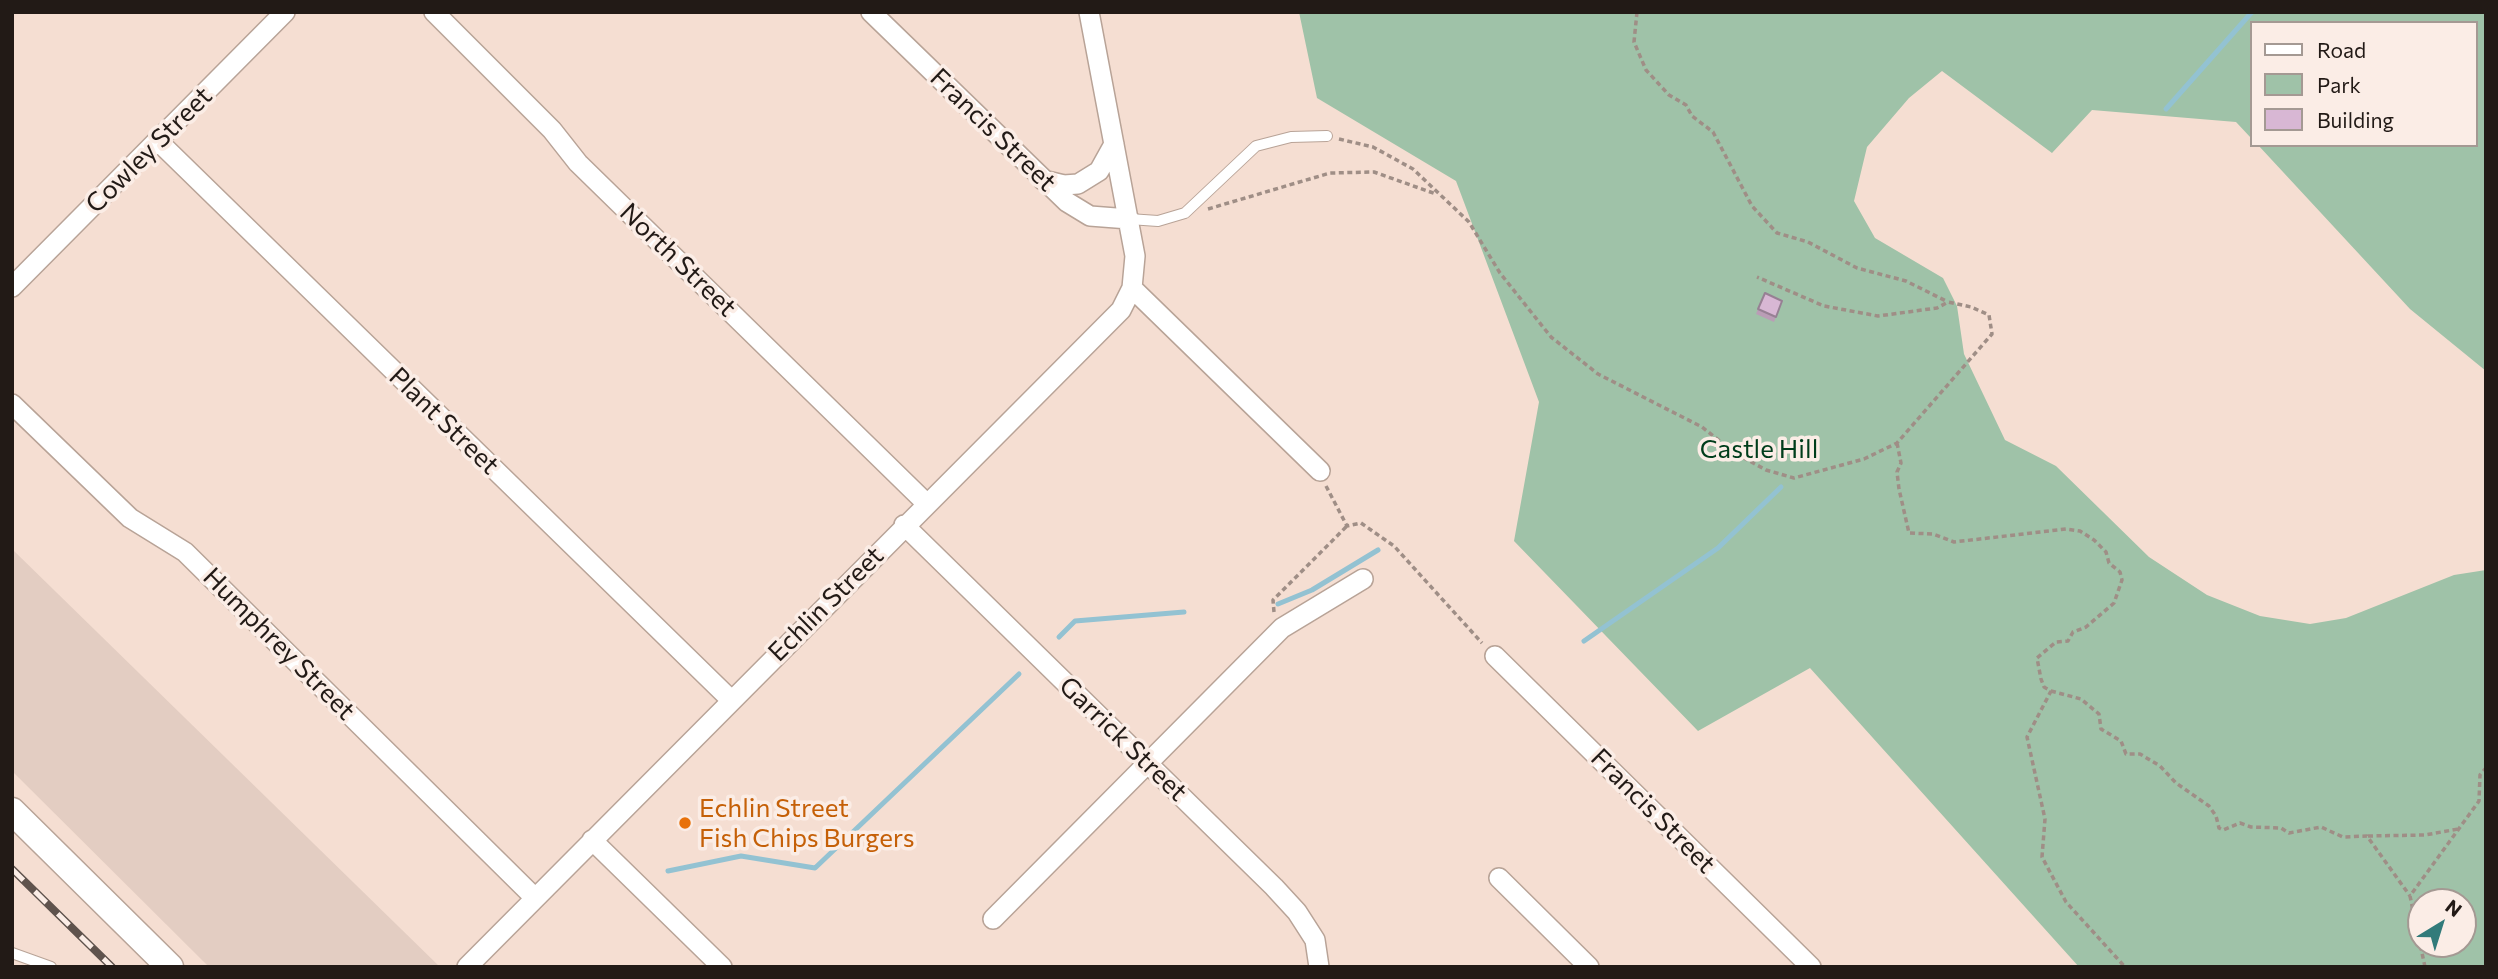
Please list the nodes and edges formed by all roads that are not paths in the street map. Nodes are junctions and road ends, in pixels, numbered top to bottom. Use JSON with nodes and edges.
{"nodes":[{"id":1,"x":285,"y":12,"type":"edge"},
{"id":2,"x":434,"y":12,"type":"edge"},
{"id":3,"x":871,"y":12,"type":"edge"},
{"id":4,"x":1089,"y":12,"type":"edge"},
{"id":5,"x":1327,"y":136,"type":"road end"},
{"id":6,"x":158,"y":141,"type":"junction"},
{"id":7,"x":1114,"y":144,"type":"junction"},
{"id":8,"x":1042,"y":180,"type":"junction"},
{"id":9,"x":1129,"y":219,"type":"junction"},
{"id":10,"x":12,"y":287,"type":"edge"},
{"id":11,"x":1132,"y":288,"type":"junction"},
{"id":12,"x":12,"y":404,"type":"edge"},
{"id":13,"x":1320,"y":471,"type":"road end"},
{"id":14,"x":926,"y":503,"type":"junction"},
{"id":15,"x":904,"y":525,"type":"junction"},
{"id":16,"x":1363,"y":579,"type":"dead end"},
{"id":17,"x":1495,"y":656,"type":"road end"},
{"id":18,"x":731,"y":700,"type":"junction"},
{"id":19,"x":1147,"y":763,"type":"junction"},
{"id":20,"x":12,"y":811,"type":"edge"},
{"id":21,"x":592,"y":840,"type":"junction"},
{"id":22,"x":1499,"y":878,"type":"dead end"},
{"id":23,"x":535,"y":898,"type":"junction"},
{"id":24,"x":993,"y":919,"type":"dead end"},
{"id":25,"x":12,"y":953,"type":"edge"},
{"id":26,"x":51,"y":967,"type":"edge"},
{"id":27,"x":170,"y":967,"type":"edge"},
{"id":28,"x":467,"y":967,"type":"edge"},
{"id":29,"x":722,"y":967,"type":"edge"},
{"id":30,"x":1319,"y":967,"type":"edge"},
{"id":31,"x":1589,"y":967,"type":"edge"},
{"id":32,"x":1811,"y":967,"type":"edge"}],
"edges":[{"from":1,"to":6,"type":"street","name":"Cowley Street"},
{"from":2,"to":14,"type":"street","name":"North Street"},
{"from":3,"to":8,"type":"street","name":"Francis Street"},
{"from":4,"to":7,"type":"street","name":"Echlin Street"},
{"from":5,"to":9,"type":"lane"},
{"from":6,"to":10,"type":"street","name":"Cowley Street"},
{"from":6,"to":18,"type":"street","name":"Plant Street"},
{"from":7,"to":8,"type":"street"},
{"from":7,"to":9,"type":"street","name":"Echlin Street"},
{"from":8,"to":9,"type":"street","name":"Francis Street"},
{"from":9,"to":11,"type":"street","name":"Echlin Street"},
{"from":11,"to":13,"type":"street"},
{"from":11,"to":14,"type":"street","name":"Echlin Street"},
{"from":12,"to":23,"type":"street","name":"Humphrey Street"},
{"from":14,"to":15,"type":"street","name":"Echlin Street"},
{"from":15,"to":18,"type":"street","name":"Echlin Street"},
{"from":15,"to":19,"type":"street","name":"Garrick Street"},
{"from":16,"to":19,"type":"street"},
{"from":17,"to":32,"type":"street","name":"Francis Street"},
{"from":18,"to":21,"type":"street","name":"Echlin Street"},
{"from":19,"to":24,"type":"street"},
{"from":19,"to":30,"type":"street","name":"Garrick Street"},
{"from":20,"to":27,"type":"main road"},
{"from":21,"to":23,"type":"street","name":"Echlin Street"},
{"from":21,"to":29,"type":"street"},
{"from":22,"to":31,"type":"street"},
{"from":23,"to":28,"type":"street","name":"Echlin Street"},
{"from":25,"to":26,"type":"lane"}]}
